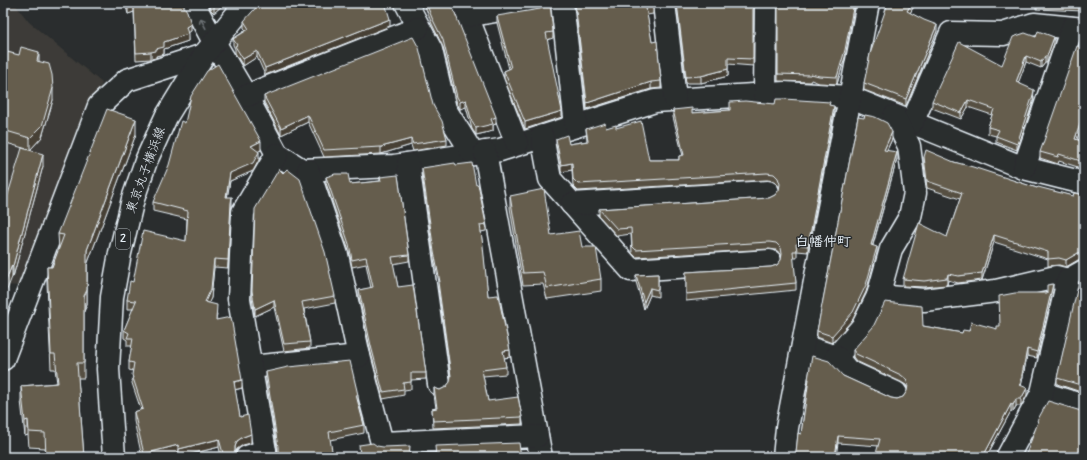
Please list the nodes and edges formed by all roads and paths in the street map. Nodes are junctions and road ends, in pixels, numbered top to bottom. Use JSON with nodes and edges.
{"nodes":[{"id":1,"x":193,"y":3,"type":"edge"},
{"id":2,"x":246,"y":3,"type":"edge"},
{"id":3,"x":406,"y":3,"type":"edge"},
{"id":4,"x":538,"y":3,"type":"edge"},
{"id":5,"x":562,"y":3,"type":"edge"},
{"id":6,"x":664,"y":3,"type":"edge"},
{"id":7,"x":766,"y":3,"type":"edge"},
{"id":8,"x":868,"y":3,"type":"edge"},
{"id":9,"x":464,"y":9,"type":"edge"},
{"id":10,"x":418,"y":28,"type":"junction"},
{"id":11,"x":1078,"y":28,"type":"edge"},
{"id":12,"x":209,"y":49,"type":"junction"},
{"id":13,"x":765,"y":94,"type":"junction"},
{"id":14,"x":246,"y":96,"type":"junction"},
{"id":15,"x":850,"y":97,"type":"junction"},
{"id":16,"x":675,"y":99,"type":"junction"},
{"id":17,"x":903,"y":120,"type":"junction"},
{"id":18,"x":576,"y":126,"type":"junction"},
{"id":19,"x":542,"y":136,"type":"junction"},
{"id":20,"x":517,"y":144,"type":"junction"},
{"id":21,"x":479,"y":153,"type":"junction"},
{"id":22,"x":277,"y":154,"type":"junction"},
{"id":23,"x":408,"y":164,"type":"junction"},
{"id":24,"x":1024,"y":168,"type":"junction"},
{"id":25,"x":308,"y":170,"type":"junction"},
{"id":26,"x":1084,"y":183,"type":"edge"},
{"id":27,"x":768,"y":192,"type":"dead end"},
{"id":28,"x":572,"y":204,"type":"junction"},
{"id":29,"x":770,"y":261,"type":"dead end"},
{"id":30,"x":1076,"y":276,"type":"edge"},
{"id":31,"x":878,"y":296,"type":"junction"},
{"id":32,"x":803,"y":346,"type":"junction"},
{"id":33,"x":359,"y":356,"type":"junction"},
{"id":34,"x":836,"y":357,"type":"junction"},
{"id":35,"x":3,"y":359,"type":"edge"},
{"id":36,"x":251,"y":367,"type":"junction"},
{"id":37,"x":439,"y":384,"type":"dead end"},
{"id":38,"x":896,"y":393,"type":"dead end"},
{"id":39,"x":1042,"y":394,"type":"junction"},
{"id":40,"x":1084,"y":406,"type":"edge"},
{"id":41,"x":537,"y":436,"type":"junction"},
{"id":42,"x":260,"y":455,"type":"edge"},
{"id":43,"x":114,"y":457,"type":"edge"},
{"id":44,"x":541,"y":457,"type":"edge"},
{"id":45,"x":784,"y":457,"type":"edge"},
{"id":46,"x":1008,"y":457,"type":"edge"}],
"edges":[{"from":12,"to":1,"type":"street","one_way":true},
{"from":2,"to":12,"type":"street","name":"東京丸子横浜線","number":"2"},
{"from":3,"to":10,"type":"street"},
{"from":4,"to":9,"type":"street"},
{"from":5,"to":18,"type":"street"},
{"from":6,"to":16,"type":"street"},
{"from":7,"to":13,"type":"street"},
{"from":8,"to":15,"type":"street"},
{"from":9,"to":20,"type":"street"},
{"from":10,"to":14,"type":"street"},
{"from":10,"to":21,"type":"street"},
{"from":11,"to":17,"type":"street"},
{"from":11,"to":24,"type":"street"},
{"from":12,"to":14,"type":"street"},
{"from":12,"to":35,"type":"street"},
{"from":12,"to":43,"type":"street","name":"東京丸子横浜線","number":"2"},
{"from":13,"to":15,"type":"street"},
{"from":13,"to":16,"type":"street"},
{"from":14,"to":22,"type":"street"},
{"from":15,"to":17,"type":"street"},
{"from":15,"to":32,"type":"street"},
{"from":16,"to":18,"type":"street"},
{"from":17,"to":24,"type":"street"},
{"from":17,"to":31,"type":"street"},
{"from":18,"to":19,"type":"street"},
{"from":19,"to":20,"type":"street"},
{"from":19,"to":28,"type":"street"},
{"from":20,"to":21,"type":"street"},
{"from":21,"to":23,"type":"street"},
{"from":21,"to":41,"type":"street"},
{"from":22,"to":25,"type":"street"},
{"from":22,"to":36,"type":"street"},
{"from":23,"to":25,"type":"street"},
{"from":23,"to":37,"type":"street"},
{"from":24,"to":26,"type":"street"},
{"from":25,"to":33,"type":"street"},
{"from":27,"to":28,"type":"street"},
{"from":28,"to":29,"type":"street"},
{"from":30,"to":31,"type":"street"},
{"from":30,"to":39,"type":"street"},
{"from":31,"to":34,"type":"street"},
{"from":32,"to":34,"type":"street"},
{"from":32,"to":45,"type":"street"},
{"from":33,"to":36,"type":"street"},
{"from":33,"to":41,"type":"street"},
{"from":34,"to":38,"type":"street"},
{"from":36,"to":42,"type":"street"},
{"from":39,"to":40,"type":"street"},
{"from":39,"to":46,"type":"street"},
{"from":41,"to":44,"type":"street"}]}
